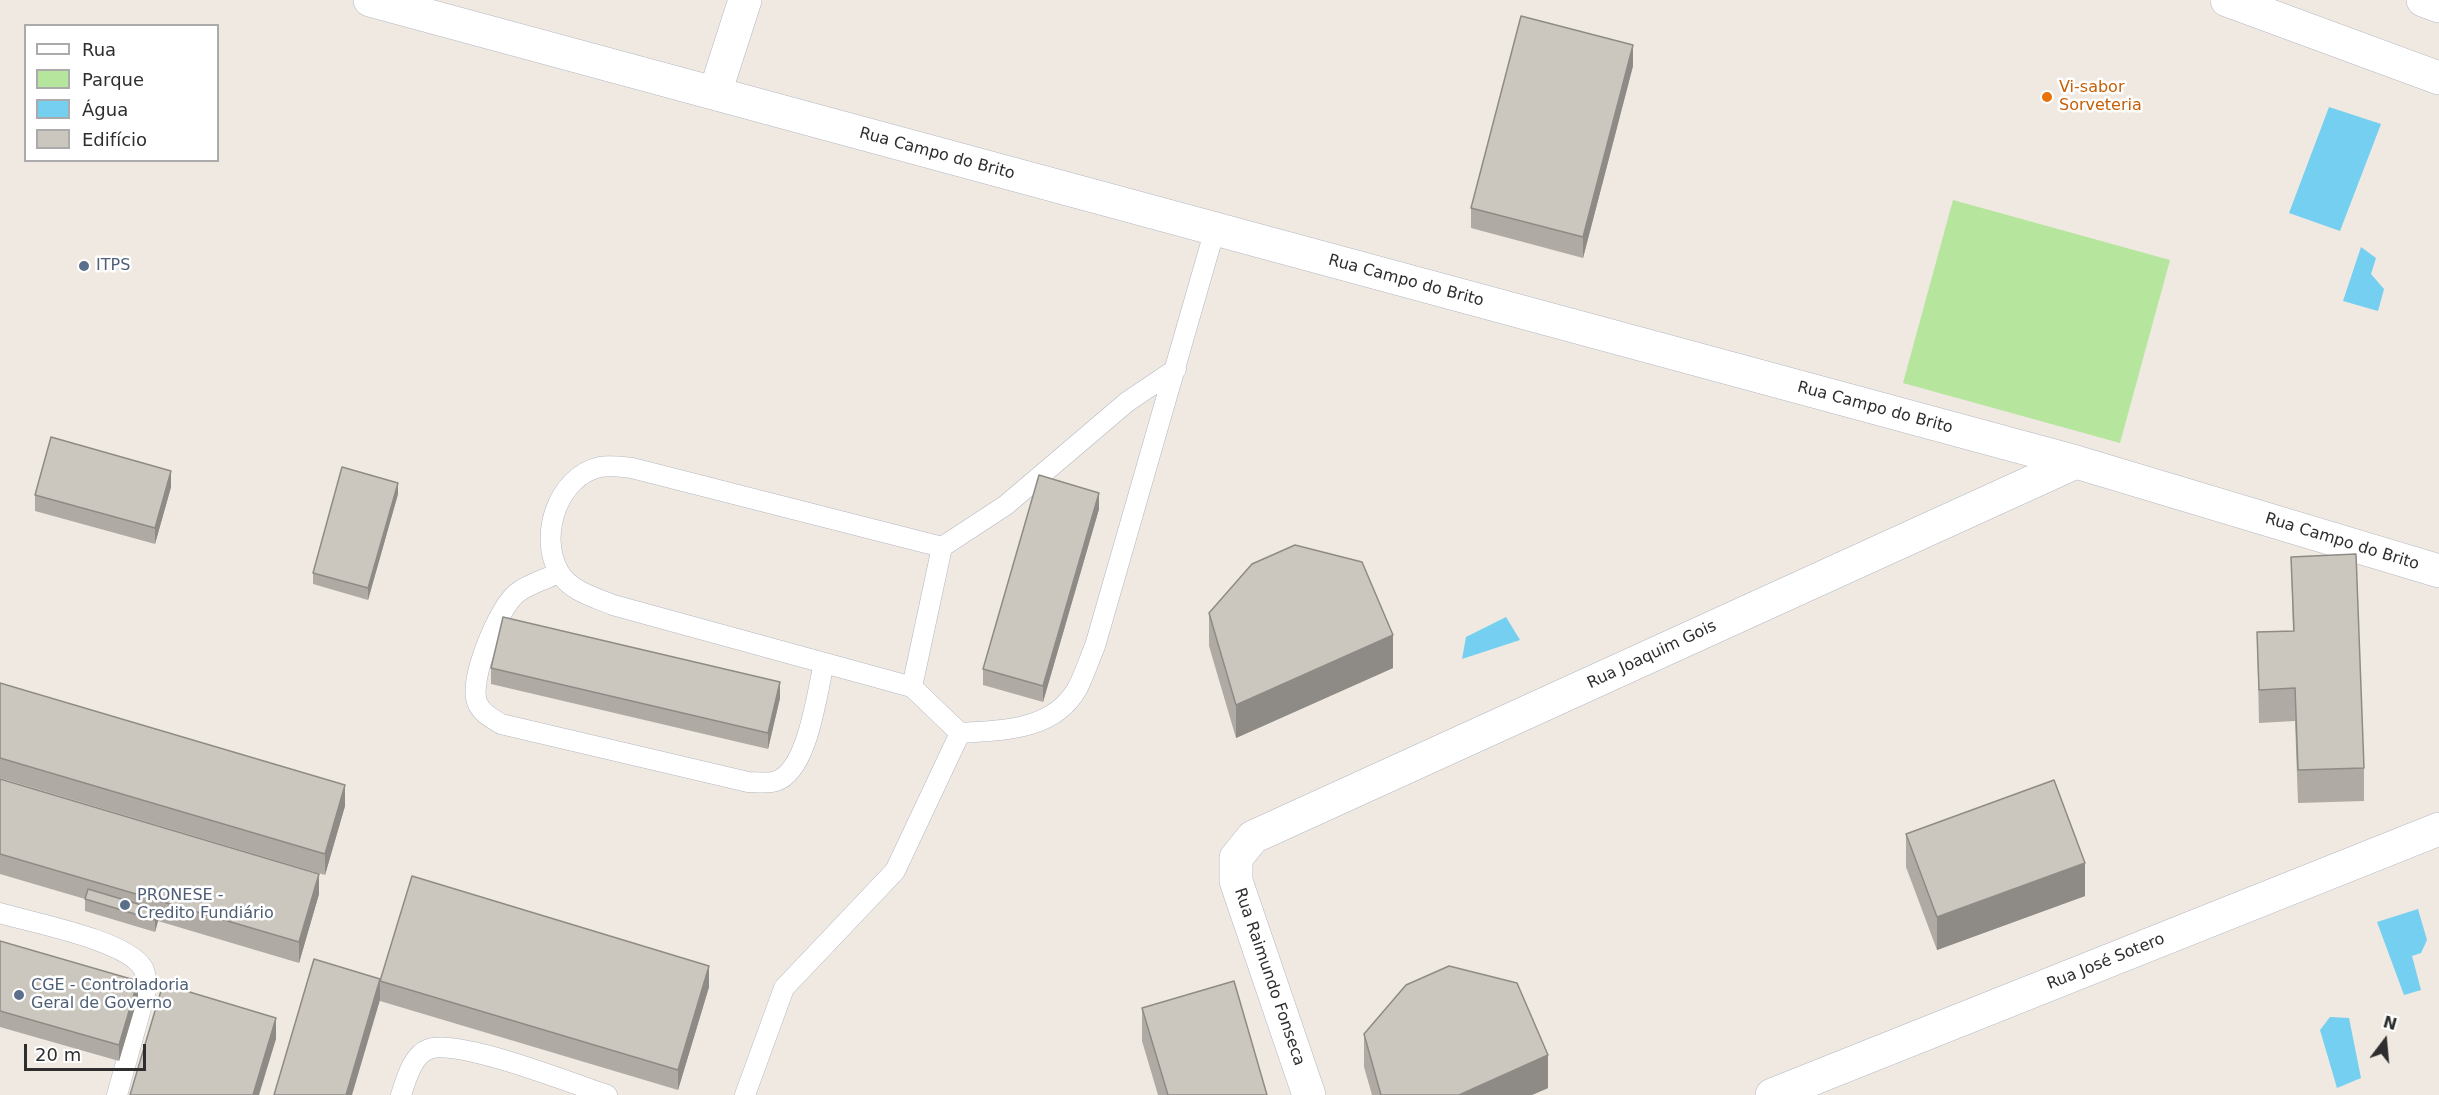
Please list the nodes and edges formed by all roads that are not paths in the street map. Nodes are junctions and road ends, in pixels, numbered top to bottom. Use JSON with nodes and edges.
{"nodes":[{"id":1,"x":370,"y":0,"type":"edge"},
{"id":2,"x":744,"y":0,"type":"edge"},
{"id":3,"x":2227,"y":0,"type":"edge"},
{"id":4,"x":2423,"y":0,"type":"edge"},
{"id":5,"x":2439,"y":6,"type":"edge"},
{"id":6,"x":2439,"y":78,"type":"edge"},
{"id":7,"x":715,"y":93,"type":"junction"},
{"id":8,"x":1215,"y":229,"type":"junction"},
{"id":9,"x":1176,"y":369,"type":"junction"},
{"id":10,"x":2076,"y":462,"type":"junction"},
{"id":11,"x":942,"y":548,"type":"junction"},
{"id":12,"x":2439,"y":571,"type":"edge"},
{"id":13,"x":559,"y":573,"type":"junction"},
{"id":14,"x":824,"y":663,"type":"junction"},
{"id":15,"x":912,"y":687,"type":"junction"},
{"id":16,"x":960,"y":733,"type":"junction"},
{"id":17,"x":2439,"y":829,"type":"edge"},
{"id":18,"x":1236,"y":858,"type":"joint"},
{"id":19,"x":0,"y":914,"type":"edge"},
{"id":20,"x":117,"y":1095,"type":"edge"},
{"id":21,"x":400,"y":1095,"type":"edge"},
{"id":22,"x":607,"y":1095,"type":"edge"},
{"id":23,"x":745,"y":1095,"type":"edge"},
{"id":24,"x":1310,"y":1095,"type":"edge"},
{"id":25,"x":1772,"y":1095,"type":"edge"}],
"edges":[{"from":1,"to":7,"type":"street","name":"Rua Campo do Brito"},
{"from":2,"to":7,"type":"street"},
{"from":3,"to":6,"type":"street"},
{"from":4,"to":5,"type":"street"},
{"from":7,"to":8,"type":"street","name":"Rua Campo do Brito"},
{"from":8,"to":9,"type":"lane"},
{"from":8,"to":10,"type":"street","name":"Rua Campo do Brito"},
{"from":9,"to":11,"type":"lane"},
{"from":9,"to":16,"type":"lane"},
{"from":10,"to":12,"type":"street","name":"Rua Campo do Brito"},
{"from":10,"to":18,"type":"street","name":"Rua Joaquim Gois"},
{"from":11,"to":13,"type":"lane"},
{"from":11,"to":15,"type":"lane"},
{"from":13,"to":14,"type":"lane"},
{"from":13,"to":14,"type":"lane"},
{"from":14,"to":15,"type":"lane"},
{"from":15,"to":16,"type":"lane"},
{"from":16,"to":23,"type":"lane"},
{"from":17,"to":25,"type":"street","name":"Rua José Sotero"},
{"from":18,"to":24,"type":"street","name":"Rua Raimundo Fonseca"},
{"from":19,"to":20,"type":"lane"},
{"from":21,"to":22,"type":"lane"}]}
